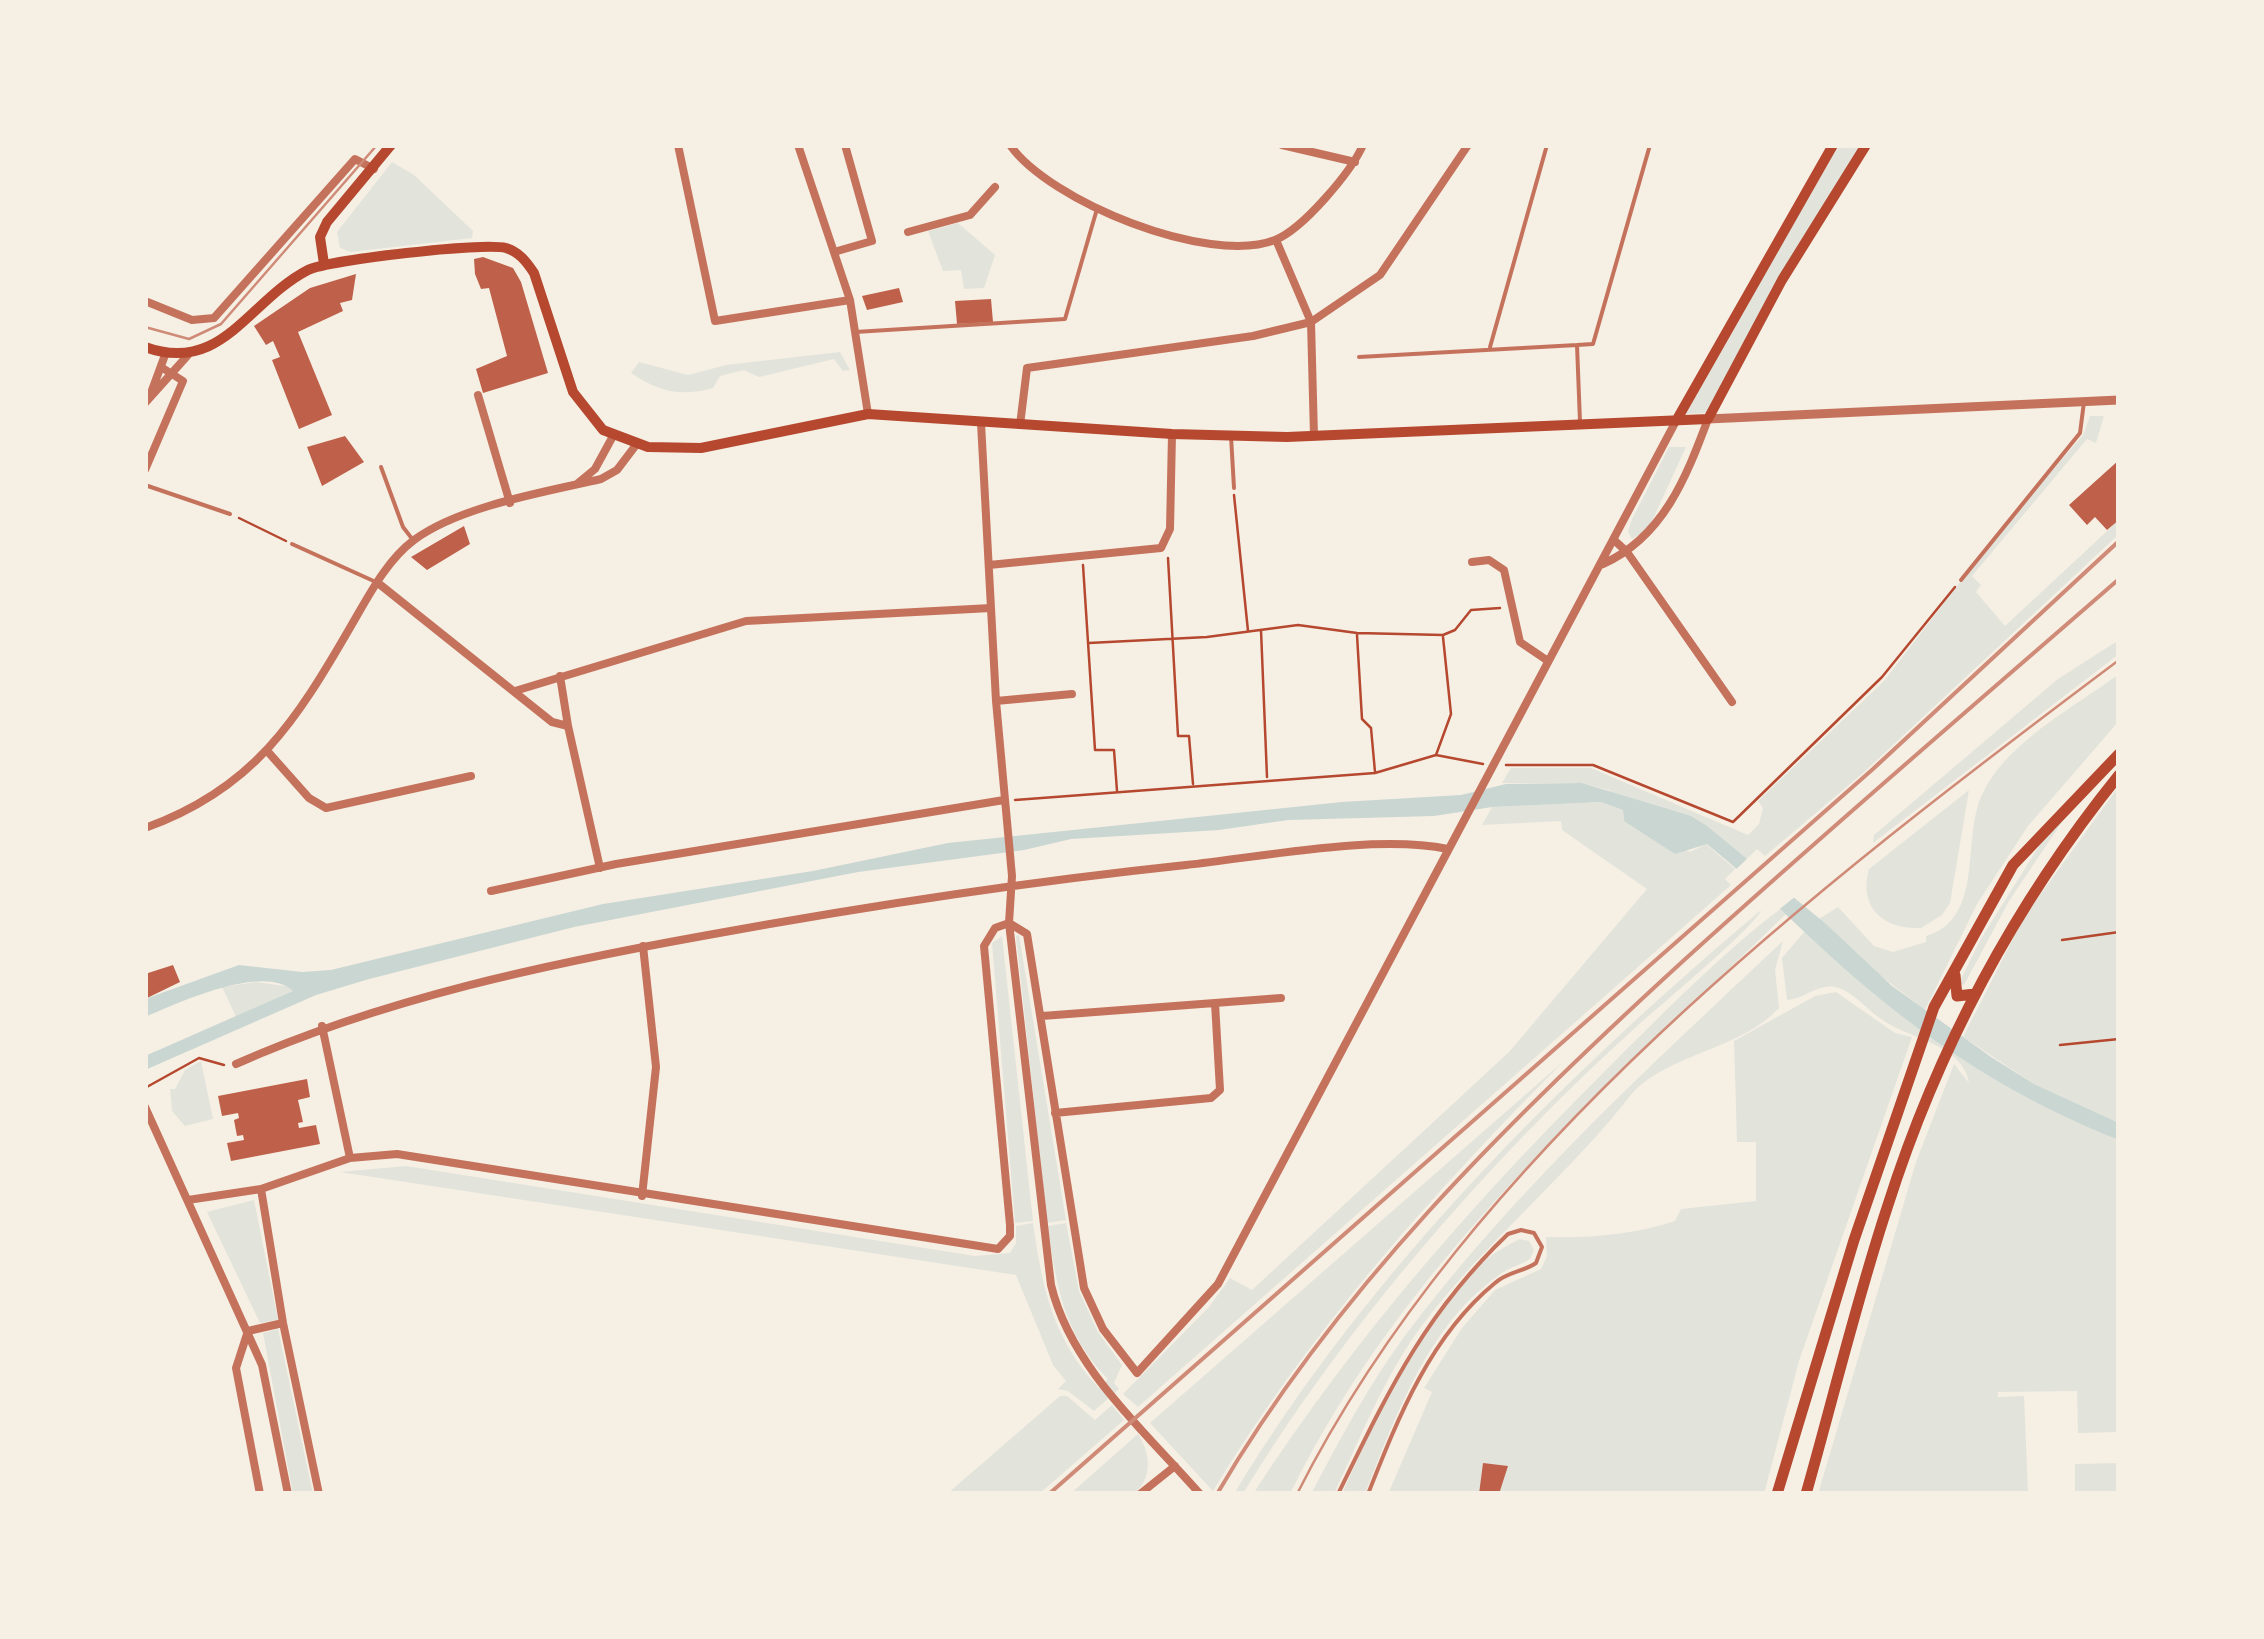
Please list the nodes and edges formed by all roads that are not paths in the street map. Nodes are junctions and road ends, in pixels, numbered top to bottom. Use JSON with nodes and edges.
{"nodes":[{"id":1,"x":391,"y":145,"type":"edge"},
{"id":2,"x":678,"y":145,"type":"edge"},
{"id":3,"x":798,"y":145,"type":"edge"},
{"id":4,"x":845,"y":145,"type":"edge"},
{"id":5,"x":1010,"y":145,"type":"edge"},
{"id":6,"x":1282,"y":145,"type":"edge"},
{"id":7,"x":1363,"y":145,"type":"edge"},
{"id":8,"x":1468,"y":145,"type":"edge"},
{"id":9,"x":1547,"y":145,"type":"edge"},
{"id":10,"x":1650,"y":145,"type":"edge"},
{"id":11,"x":1832,"y":145,"type":"edge"},
{"id":12,"x":1866,"y":145,"type":"edge"},
{"id":13,"x":1356,"y":162,"type":"junction"},
{"id":14,"x":374,"y":169,"type":"junction"},
{"id":15,"x":994,"y":187,"type":"dead end"},
{"id":16,"x":1096,"y":209,"type":"junction"},
{"id":17,"x":908,"y":232,"type":"dead end"},
{"id":18,"x":886,"y":238,"type":"dead end"},
{"id":19,"x":1276,"y":240,"type":"junction"},
{"id":20,"x":872,"y":241,"type":"junction"},
{"id":21,"x":834,"y":252,"type":"junction"},
{"id":22,"x":324,"y":264,"type":"junction"},
{"id":23,"x":850,"y":300,"type":"junction"},
{"id":24,"x":145,"y":301,"type":"edge"},
{"id":25,"x":1311,"y":322,"type":"junction"},
{"id":26,"x":855,"y":332,"type":"junction"},
{"id":27,"x":1577,"y":345,"type":"junction"},
{"id":28,"x":145,"y":347,"type":"edge"},
{"id":29,"x":1489,"y":350,"type":"junction"},
{"id":30,"x":165,"y":354,"type":"junction"},
{"id":31,"x":188,"y":355,"type":"junction"},
{"id":32,"x":1359,"y":357,"type":"dead end"},
{"id":33,"x":160,"y":367,"type":"junction"},
{"id":34,"x":174,"y":374,"type":"junction"},
{"id":35,"x":478,"y":395,"type":"dead end"},
{"id":36,"x":147,"y":400,"type":"edge"},
{"id":37,"x":2119,"y":400,"type":"edge"},
{"id":38,"x":2084,"y":402,"type":"junction"},
{"id":39,"x":868,"y":414,"type":"junction"},
{"id":40,"x":1708,"y":419,"type":"junction"},
{"id":41,"x":1676,"y":421,"type":"junction"},
{"id":42,"x":982,"y":423,"type":"junction"},
{"id":43,"x":1020,"y":424,"type":"junction"},
{"id":44,"x":1580,"y":427,"type":"junction"},
{"id":45,"x":1172,"y":434,"type":"junction"},
{"id":46,"x":613,"y":436,"type":"junction"},
{"id":47,"x":1231,"y":436,"type":"junction"},
{"id":48,"x":1314,"y":436,"type":"junction"},
{"id":49,"x":636,"y":444,"type":"junction"},
{"id":50,"x":381,"y":467,"type":"dead end"},
{"id":51,"x":145,"y":470,"type":"edge"},
{"id":52,"x":145,"y":486,"type":"edge"},
{"id":53,"x":569,"y":487,"type":"junction"},
{"id":54,"x":1234,"y":488,"type":"road end"},
{"id":55,"x":510,"y":504,"type":"junction"},
{"id":56,"x":230,"y":514,"type":"road end"},
{"id":57,"x":414,"y":540,"type":"junction"},
{"id":58,"x":1614,"y":540,"type":"junction"},
{"id":59,"x":292,"y":544,"type":"road end"},
{"id":60,"x":1628,"y":552,"type":"junction"},
{"id":61,"x":1472,"y":562,"type":"dead end"},
{"id":62,"x":1602,"y":564,"type":"junction"},
{"id":63,"x":988,"y":565,"type":"junction"},
{"id":64,"x":1961,"y":580,"type":"road end"},
{"id":65,"x":378,"y":583,"type":"junction"},
{"id":66,"x":991,"y":608,"type":"junction"},
{"id":67,"x":1548,"y":660,"type":"junction"},
{"id":68,"x":560,"y":676,"type":"junction"},
{"id":69,"x":515,"y":690,"type":"junction"},
{"id":70,"x":1072,"y":694,"type":"dead end"},
{"id":71,"x":996,"y":700,"type":"junction"},
{"id":72,"x":1732,"y":702,"type":"dead end"},
{"id":73,"x":568,"y":726,"type":"junction"},
{"id":74,"x":268,"y":753,"type":"junction"},
{"id":75,"x":2119,"y":754,"type":"edge"},
{"id":76,"x":2119,"y":774,"type":"edge"},
{"id":77,"x":471,"y":776,"type":"dead end"},
{"id":78,"x":1004,"y":800,"type":"junction"},
{"id":79,"x":145,"y":828,"type":"edge"},
{"id":80,"x":1448,"y":849,"type":"junction"},
{"id":81,"x":600,"y":868,"type":"junction"},
{"id":82,"x":1010,"y":884,"type":"junction"},
{"id":83,"x":492,"y":892,"type":"dead end"},
{"id":84,"x":1009,"y":924,"type":"junction"},
{"id":85,"x":643,"y":946,"type":"junction"},
{"id":86,"x":1957,"y":962,"type":"junction"},
{"id":87,"x":1975,"y":994,"type":"junction"},
{"id":88,"x":1281,"y":998,"type":"dead end"},
{"id":89,"x":1215,"y":1003,"type":"junction"},
{"id":90,"x":1042,"y":1016,"type":"junction"},
{"id":91,"x":322,"y":1026,"type":"junction"},
{"id":92,"x":236,"y":1064,"type":"road end"},
{"id":93,"x":145,"y":1107,"type":"edge"},
{"id":94,"x":1055,"y":1114,"type":"junction"},
{"id":95,"x":350,"y":1158,"type":"junction"},
{"id":96,"x":261,"y":1189,"type":"junction"},
{"id":97,"x":642,"y":1196,"type":"junction"},
{"id":98,"x":188,"y":1200,"type":"junction"},
{"id":99,"x":283,"y":1323,"type":"junction"},
{"id":100,"x":248,"y":1331,"type":"junction"},
{"id":101,"x":1175,"y":1466,"type":"junction"},
{"id":102,"x":260,"y":1494,"type":"edge"},
{"id":103,"x":288,"y":1494,"type":"edge"},
{"id":104,"x":319,"y":1494,"type":"edge"},
{"id":105,"x":1140,"y":1494,"type":"edge"},
{"id":106,"x":1200,"y":1494,"type":"edge"},
{"id":107,"x":1338,"y":1494,"type":"edge"},
{"id":108,"x":1368,"y":1494,"type":"edge"},
{"id":109,"x":1777,"y":1494,"type":"edge"},
{"id":110,"x":1806,"y":1494,"type":"edge"}],
"edges":[{"from":1,"to":14,"type":"main road"},
{"from":2,"to":23,"type":"street"},
{"from":3,"to":21,"type":"street"},
{"from":4,"to":20,"type":"street"},
{"from":5,"to":16,"type":"street"},
{"from":6,"to":13,"type":"street"},
{"from":7,"to":13,"type":"street"},
{"from":8,"to":25,"type":"street"},
{"from":9,"to":29,"type":"lane"},
{"from":10,"to":27,"type":"lane"},
{"from":11,"to":41,"type":"main road"},
{"from":12,"to":40,"type":"main road"},
{"from":13,"to":19,"type":"street"},
{"from":14,"to":22,"type":"main road"},
{"from":14,"to":24,"type":"street"},
{"from":15,"to":17,"type":"street"},
{"from":16,"to":19,"type":"street"},
{"from":16,"to":26,"type":"lane"},
{"from":18,"to":20,"type":"street"},
{"from":19,"to":25,"type":"street"},
{"from":20,"to":21,"type":"street"},
{"from":21,"to":23,"type":"street"},
{"from":22,"to":31,"type":"main road"},
{"from":22,"to":46,"type":"main road"},
{"from":23,"to":26,"type":"street"},
{"from":25,"to":43,"type":"street"},
{"from":25,"to":48,"type":"street"},
{"from":26,"to":39,"type":"street"},
{"from":27,"to":29,"type":"lane"},
{"from":27,"to":44,"type":"lane"},
{"from":28,"to":30,"type":"main road"},
{"from":29,"to":32,"type":"lane"},
{"from":30,"to":31,"type":"main road"},
{"from":30,"to":33,"type":"street"},
{"from":31,"to":34,"type":"street"},
{"from":33,"to":34,"type":"street"},
{"from":33,"to":36,"type":"street"},
{"from":34,"to":36,"type":"street"},
{"from":34,"to":51,"type":"street"},
{"from":35,"to":55,"type":"street"},
{"from":37,"to":38,"type":"street"},
{"from":38,"to":40,"type":"street"},
{"from":38,"to":64,"type":"lane"},
{"from":39,"to":42,"type":"main road"},
{"from":39,"to":49,"type":"main road"},
{"from":40,"to":41,"type":"main road"},
{"from":40,"to":60,"type":"street"},
{"from":41,"to":44,"type":"main road"},
{"from":41,"to":58,"type":"street"},
{"from":42,"to":43,"type":"main road"},
{"from":42,"to":63,"type":"street"},
{"from":43,"to":45,"type":"main road"},
{"from":44,"to":48,"type":"main road"},
{"from":45,"to":47,"type":"main road"},
{"from":45,"to":63,"type":"street"},
{"from":46,"to":49,"type":"main road"},
{"from":46,"to":53,"type":"street"},
{"from":47,"to":48,"type":"main road"},
{"from":47,"to":54,"type":"lane"},
{"from":49,"to":53,"type":"street"},
{"from":50,"to":57,"type":"lane"},
{"from":52,"to":56,"type":"lane"},
{"from":53,"to":55,"type":"street"},
{"from":55,"to":57,"type":"street"},
{"from":57,"to":65,"type":"street"},
{"from":58,"to":60,"type":"street"},
{"from":58,"to":62,"type":"street"},
{"from":59,"to":65,"type":"lane"},
{"from":60,"to":62,"type":"street"},
{"from":60,"to":72,"type":"street"},
{"from":61,"to":67,"type":"street"},
{"from":62,"to":67,"type":"street"},
{"from":63,"to":66,"type":"street"},
{"from":65,"to":69,"type":"street"},
{"from":65,"to":74,"type":"street"},
{"from":66,"to":68,"type":"street"},
{"from":66,"to":71,"type":"street"},
{"from":67,"to":80,"type":"street"},
{"from":68,"to":69,"type":"street"},
{"from":68,"to":73,"type":"street"},
{"from":69,"to":73,"type":"street"},
{"from":70,"to":71,"type":"street"},
{"from":71,"to":78,"type":"street"},
{"from":73,"to":81,"type":"street"},
{"from":74,"to":77,"type":"street"},
{"from":74,"to":79,"type":"street"},
{"from":75,"to":86,"type":"main road"},
{"from":76,"to":87,"type":"main road"},
{"from":78,"to":81,"type":"street"},
{"from":78,"to":82,"type":"street"},
{"from":80,"to":82,"type":"street"},
{"from":80,"to":94,"type":"street"},
{"from":81,"to":83,"type":"street"},
{"from":82,"to":84,"type":"street"},
{"from":82,"to":85,"type":"street"},
{"from":84,"to":90,"type":"street"},
{"from":84,"to":97,"type":"street"},
{"from":84,"to":101,"type":"street"},
{"from":85,"to":91,"type":"street"},
{"from":85,"to":97,"type":"street"},
{"from":86,"to":87,"type":"main road"},
{"from":86,"to":109,"type":"main road"},
{"from":87,"to":110,"type":"main road"},
{"from":88,"to":89,"type":"street"},
{"from":89,"to":90,"type":"street"},
{"from":89,"to":94,"type":"street"},
{"from":90,"to":94,"type":"street"},
{"from":91,"to":92,"type":"street"},
{"from":91,"to":95,"type":"street"},
{"from":93,"to":98,"type":"street"},
{"from":95,"to":96,"type":"street"},
{"from":95,"to":97,"type":"street"},
{"from":96,"to":98,"type":"street"},
{"from":96,"to":99,"type":"street"},
{"from":98,"to":100,"type":"street"},
{"from":99,"to":100,"type":"street"},
{"from":99,"to":104,"type":"street"},
{"from":100,"to":102,"type":"street"},
{"from":100,"to":103,"type":"street"},
{"from":101,"to":105,"type":"street"},
{"from":101,"to":106,"type":"street"},
{"from":107,"to":108,"type":"lane"}]}
